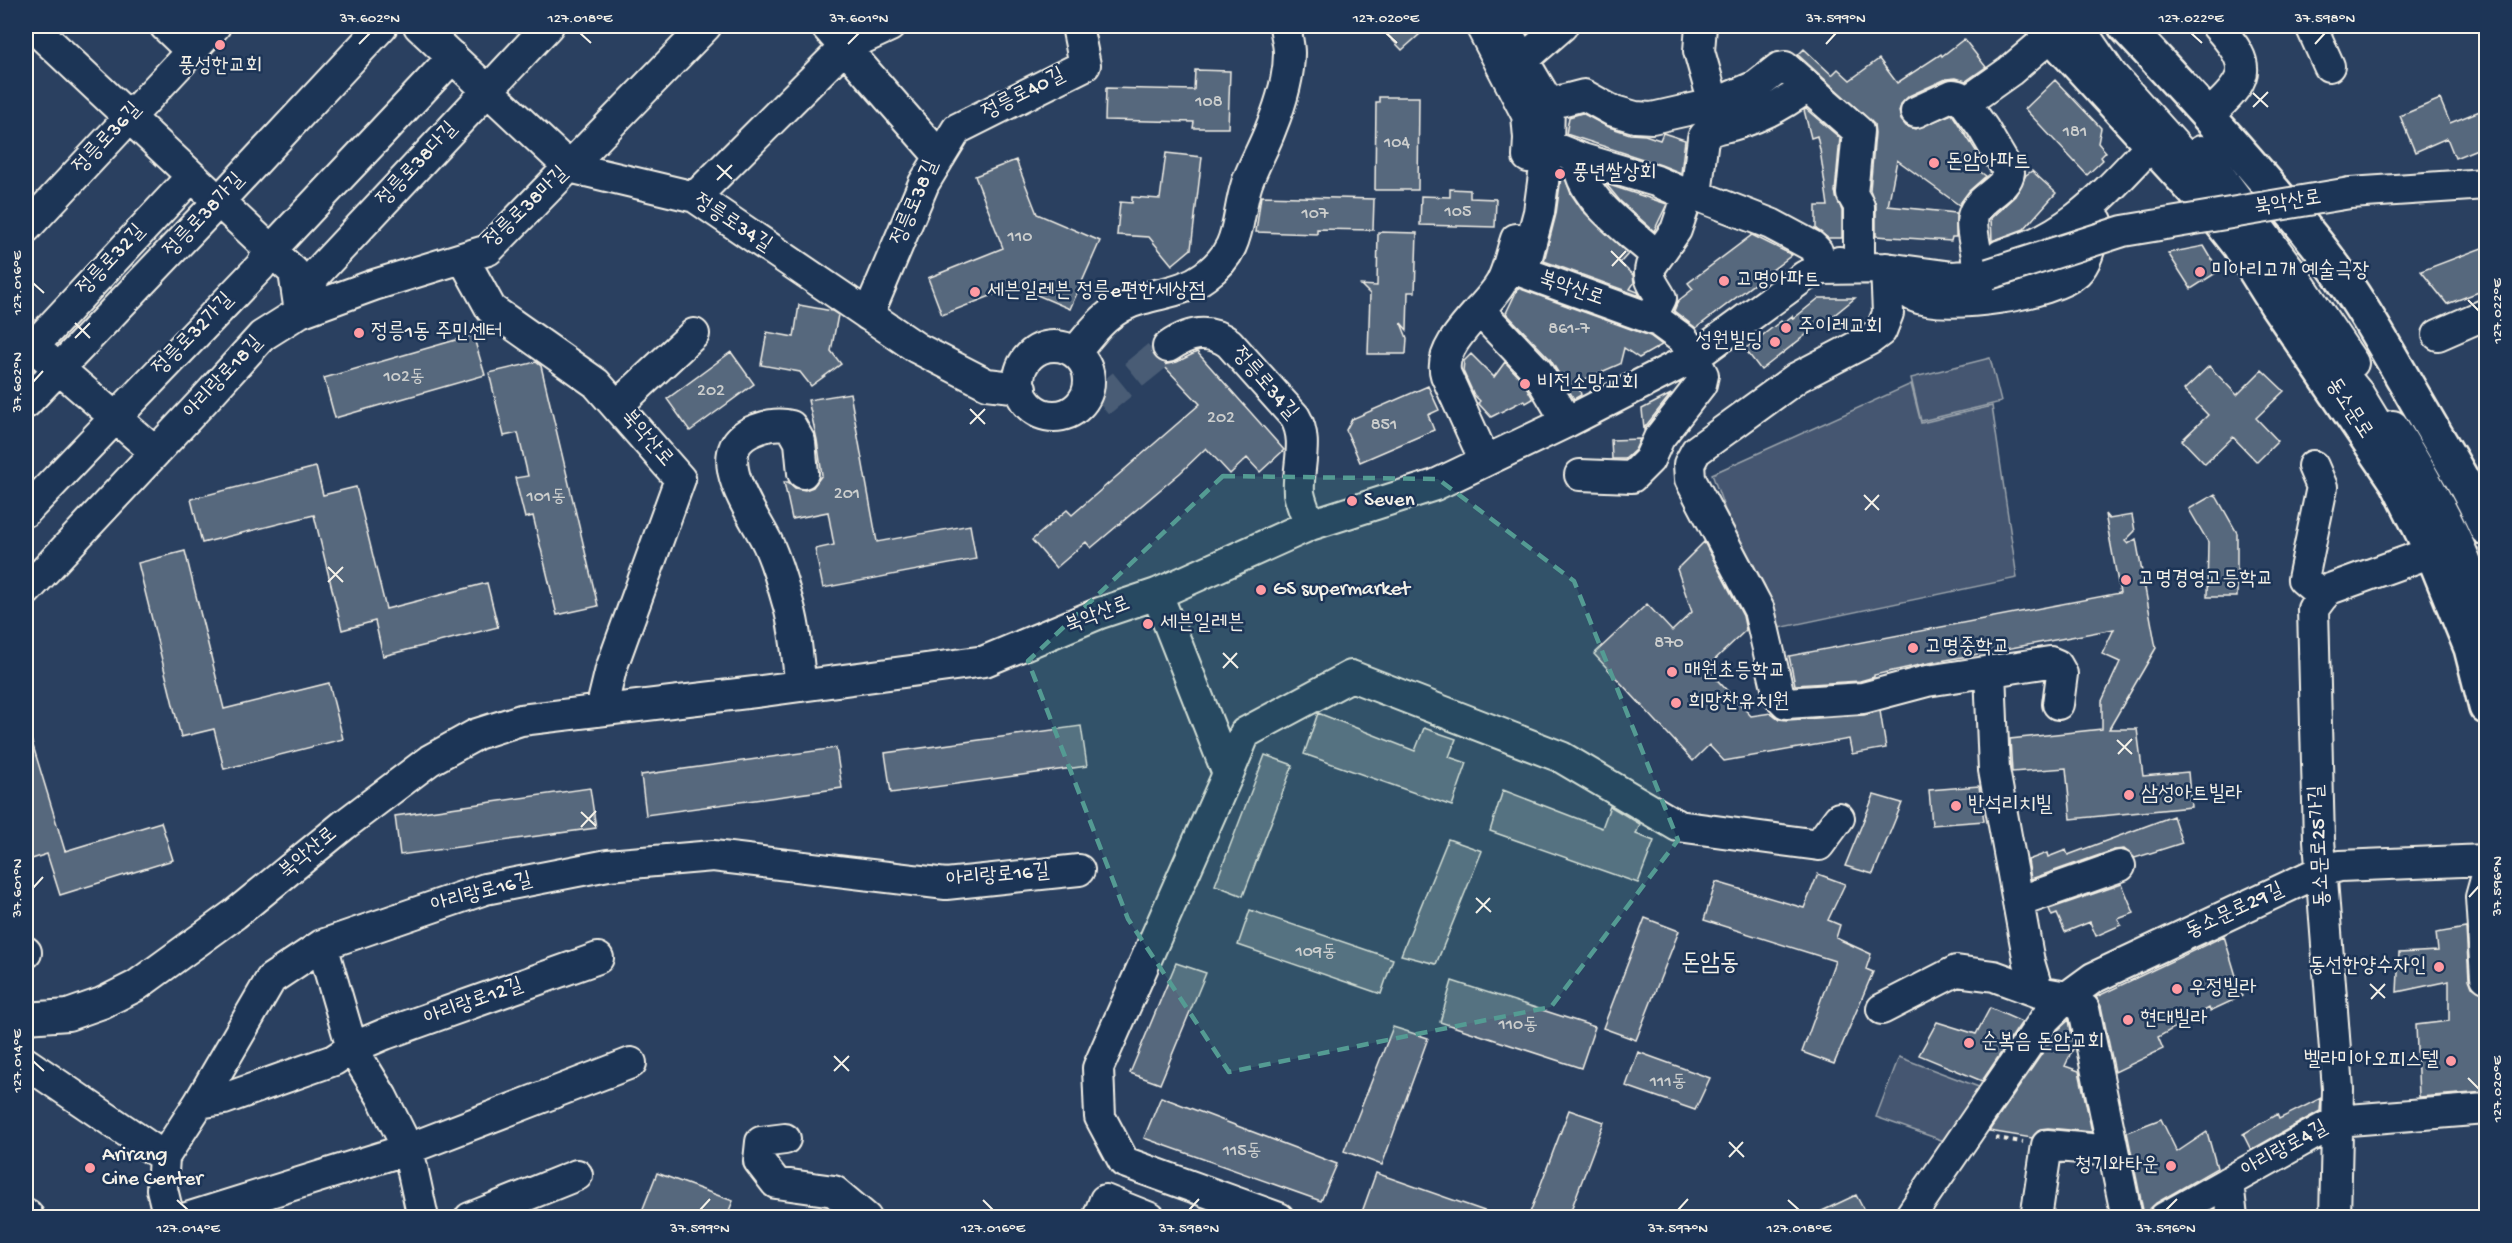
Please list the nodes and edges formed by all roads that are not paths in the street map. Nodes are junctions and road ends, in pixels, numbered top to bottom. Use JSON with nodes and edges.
{"nodes":[{"id":1,"x":165,"y":26,"type":"edge"},
{"id":2,"x":215,"y":26,"type":"edge"},
{"id":3,"x":382,"y":26,"type":"edge"},
{"id":4,"x":419,"y":26,"type":"edge"},
{"id":5,"x":548,"y":26,"type":"edge"},
{"id":6,"x":706,"y":26,"type":"edge"},
{"id":7,"x":826,"y":26,"type":"edge"},
{"id":8,"x":890,"y":26,"type":"edge"},
{"id":9,"x":1077,"y":26,"type":"edge"},
{"id":10,"x":1285,"y":26,"type":"edge"},
{"id":11,"x":1481,"y":26,"type":"edge"},
{"id":12,"x":1503,"y":26,"type":"edge"},
{"id":13,"x":1562,"y":26,"type":"edge"},
{"id":14,"x":1701,"y":26,"type":"edge"},
{"id":15,"x":2100,"y":26,"type":"edge"},
{"id":16,"x":2125,"y":26,"type":"edge"},
{"id":17,"x":2217,"y":26,"type":"edge"},
{"id":18,"x":2311,"y":26,"type":"edge"},
{"id":19,"x":2058,"y":29,"type":"edge"},
{"id":20,"x":45,"y":30,"type":"edge"},
{"id":21,"x":846,"y":49,"type":"junction"},
{"id":22,"x":191,"y":51,"type":"junction"},
{"id":23,"x":453,"y":57,"type":"junction"},
{"id":24,"x":1523,"y":60,"type":"junction"},
{"id":25,"x":2329,"y":66,"type":"dead end"},
{"id":26,"x":1807,"y":87,"type":"junction"},
{"id":27,"x":488,"y":90,"type":"junction"},
{"id":28,"x":1965,"y":103,"type":"junction"},
{"id":29,"x":1549,"y":104,"type":"junction"},
{"id":30,"x":1714,"y":104,"type":"junction"},
{"id":31,"x":1916,"y":112,"type":"dead end"},
{"id":32,"x":2208,"y":116,"type":"junction"},
{"id":33,"x":129,"y":117,"type":"junction"},
{"id":34,"x":1539,"y":141,"type":"junction"},
{"id":35,"x":2152,"y":144,"type":"junction"},
{"id":36,"x":940,"y":158,"type":"junction"},
{"id":37,"x":1578,"y":158,"type":"junction"},
{"id":38,"x":569,"y":167,"type":"junction"},
{"id":39,"x":192,"y":176,"type":"junction"},
{"id":40,"x":2487,"y":184,"type":"edge"},
{"id":41,"x":2106,"y":192,"type":"junction"},
{"id":42,"x":1692,"y":195,"type":"junction"},
{"id":43,"x":695,"y":197,"type":"junction"},
{"id":44,"x":219,"y":201,"type":"junction"},
{"id":45,"x":26,"y":228,"type":"edge"},
{"id":46,"x":2060,"y":231,"type":"junction"},
{"id":47,"x":2092,"y":236,"type":"junction"},
{"id":48,"x":271,"y":250,"type":"junction"},
{"id":49,"x":1859,"y":254,"type":"junction"},
{"id":50,"x":1657,"y":256,"type":"junction"},
{"id":51,"x":463,"y":258,"type":"junction"},
{"id":52,"x":1977,"y":259,"type":"junction"},
{"id":53,"x":1822,"y":269,"type":"junction"},
{"id":54,"x":1897,"y":270,"type":"junction"},
{"id":55,"x":1479,"y":310,"type":"junction"},
{"id":56,"x":300,"y":312,"type":"junction"},
{"id":57,"x":2487,"y":314,"type":"edge"},
{"id":58,"x":868,"y":315,"type":"junction"},
{"id":59,"x":1651,"y":318,"type":"junction"},
{"id":60,"x":694,"y":334,"type":"dead end"},
{"id":61,"x":2438,"y":335,"type":"dead end"},
{"id":62,"x":28,"y":346,"type":"edge"},
{"id":63,"x":1168,"y":347,"type":"tunnel mouth"},
{"id":64,"x":1075,"y":353,"type":"junction"},
{"id":65,"x":1694,"y":357,"type":"junction"},
{"id":66,"x":59,"y":369,"type":"junction"},
{"id":67,"x":1021,"y":388,"type":"junction"},
{"id":68,"x":26,"y":403,"type":"edge"},
{"id":69,"x":616,"y":406,"type":"junction"},
{"id":70,"x":115,"y":418,"type":"junction"},
{"id":71,"x":1568,"y":422,"type":"junction"},
{"id":72,"x":155,"y":453,"type":"junction"},
{"id":73,"x":1485,"y":461,"type":"junction"},
{"id":74,"x":2313,"y":466,"type":"dead end"},
{"id":75,"x":803,"y":473,"type":"dead end"},
{"id":76,"x":1580,"y":475,"type":"dead end"},
{"id":77,"x":26,"y":511,"type":"edge"},
{"id":78,"x":2483,"y":511,"type":"edge"},
{"id":79,"x":1310,"y":525,"type":"junction"},
{"id":80,"x":2432,"y":552,"type":"junction"},
{"id":81,"x":26,"y":591,"type":"edge"},
{"id":82,"x":1157,"y":594,"type":"junction"},
{"id":83,"x":2323,"y":596,"type":"junction"},
{"id":84,"x":2487,"y":620,"type":"edge"},
{"id":85,"x":2487,"y":660,"type":"edge"},
{"id":86,"x":1990,"y":671,"type":"junction"},
{"id":87,"x":801,"y":686,"type":"junction"},
{"id":88,"x":2058,"y":704,"type":"dead end"},
{"id":89,"x":2487,"y":707,"type":"edge"},
{"id":90,"x":601,"y":710,"type":"junction"},
{"id":91,"x":1228,"y":774,"type":"junction"},
{"id":92,"x":1839,"y":818,"type":"dead end"},
{"id":93,"x":2487,"y":860,"type":"edge"},
{"id":94,"x":2120,"y":866,"type":"dead end"},
{"id":95,"x":1080,"y":870,"type":"dead end"},
{"id":96,"x":2322,"y":871,"type":"junction"},
{"id":97,"x":2487,"y":879,"type":"edge"},
{"id":98,"x":2018,"y":902,"type":"junction"},
{"id":99,"x":322,"y":945,"type":"junction"},
{"id":100,"x":598,"y":958,"type":"dead end"},
{"id":101,"x":2487,"y":977,"type":"edge"},
{"id":102,"x":2038,"y":992,"type":"junction"},
{"id":103,"x":2067,"y":997,"type":"junction"},
{"id":104,"x":1882,"y":1009,"type":"dead end"},
{"id":105,"x":26,"y":1018,"type":"edge"},
{"id":106,"x":352,"y":1048,"type":"junction"},
{"id":107,"x":26,"y":1063,"type":"edge"},
{"id":108,"x":631,"y":1063,"type":"dead end"},
{"id":109,"x":199,"y":1103,"type":"junction"},
{"id":110,"x":2487,"y":1109,"type":"edge"},
{"id":111,"x":2337,"y":1121,"type":"junction"},
{"id":112,"x":785,"y":1139,"type":"dead end"},
{"id":113,"x":408,"y":1149,"type":"junction"},
{"id":114,"x":2112,"y":1151,"type":"junction"},
{"id":115,"x":164,"y":1157,"type":"junction"},
{"id":116,"x":577,"y":1175,"type":"dead end"},
{"id":117,"x":2228,"y":1182,"type":"junction"},
{"id":118,"x":169,"y":1218,"type":"edge"},
{"id":119,"x":187,"y":1218,"type":"edge"},
{"id":120,"x":423,"y":1218,"type":"edge"},
{"id":121,"x":470,"y":1218,"type":"edge"},
{"id":122,"x":866,"y":1218,"type":"edge"},
{"id":123,"x":1098,"y":1218,"type":"edge"},
{"id":124,"x":1150,"y":1218,"type":"edge"},
{"id":125,"x":1279,"y":1218,"type":"edge"},
{"id":126,"x":1909,"y":1218,"type":"edge"},
{"id":127,"x":2036,"y":1218,"type":"edge"},
{"id":128,"x":2127,"y":1218,"type":"edge"},
{"id":129,"x":2164,"y":1218,"type":"edge"},
{"id":130,"x":2232,"y":1218,"type":"edge"},
{"id":131,"x":2335,"y":1218,"type":"edge"}],
"edges":[{"from":1,"to":22,"type":"street"},
{"from":2,"to":22,"type":"street","name":"정릉로36길"},
{"from":3,"to":44,"type":"street","name":"정릉로38가길"},
{"from":4,"to":23,"type":"street"},
{"from":5,"to":27,"type":"street","name":"정릉로38다길"},
{"from":6,"to":38,"type":"street","name":"정릉로38마길"},
{"from":7,"to":21,"type":"street","name":"정릉로38길"},
{"from":8,"to":21,"type":"street"},
{"from":9,"to":36,"type":"street","name":"정릉로40길"},
{"from":10,"to":64,"type":"street"},
{"from":11,"to":34,"type":"street"},
{"from":12,"to":24,"type":"street"},
{"from":13,"to":24,"type":"street"},
{"from":14,"to":30,"type":"street"},
{"from":15,"to":84,"type":"street"},
{"from":16,"to":32,"type":"main road"},
{"from":17,"to":32,"type":"street"},
{"from":18,"to":25,"type":"street"},
{"from":19,"to":28,"type":"street"},
{"from":19,"to":35,"type":"main road","name":"동소문로"},
{"from":19,"to":85,"type":"street"},
{"from":20,"to":33,"type":"street"},
{"from":21,"to":36,"type":"street","name":"정릉로38길"},
{"from":21,"to":43,"type":"street"},
{"from":22,"to":33,"type":"street","name":"정릉로36길"},
{"from":23,"to":27,"type":"street"},
{"from":23,"to":48,"type":"street"},
{"from":24,"to":29,"type":"street"},
{"from":26,"to":30,"type":"street"},
{"from":26,"to":42,"type":"street"},
{"from":26,"to":49,"type":"street"},
{"from":27,"to":38,"type":"street"},
{"from":27,"to":56,"type":"street","name":"정릉로38다길"},
{"from":28,"to":31,"type":"street"},
{"from":28,"to":52,"type":"street"},
{"from":29,"to":30,"type":"street"},
{"from":29,"to":34,"type":"street"},
{"from":32,"to":78,"type":"main road"},
{"from":33,"to":39,"type":"street"},
{"from":33,"to":45,"type":"street","name":"정릉로36길"},
{"from":34,"to":37,"type":"street"},
{"from":34,"to":55,"type":"street"},
{"from":34,"to":59,"type":"street","name":"북악산로"},
{"from":35,"to":41,"type":"street"},
{"from":35,"to":80,"type":"main road","name":"동소문로"},
{"from":36,"to":58,"type":"street","name":"정릉로38길"},
{"from":37,"to":42,"type":"street"},
{"from":37,"to":50,"type":"street"},
{"from":38,"to":43,"type":"street","name":"정릉로34길"},
{"from":38,"to":51,"type":"street","name":"정릉로38마길"},
{"from":39,"to":44,"type":"street"},
{"from":39,"to":62,"type":"street","name":"정릉로32길"},
{"from":40,"to":54,"type":"street","name":"북악산로","bridge":true},
{"from":41,"to":46,"type":"street"},
{"from":41,"to":47,"type":"street"},
{"from":42,"to":50,"type":"street"},
{"from":42,"to":53,"type":"street"},
{"from":43,"to":58,"type":"street","name":"정릉로34길"},
{"from":44,"to":48,"type":"street"},
{"from":44,"to":66,"type":"street","name":"정릉로38가길"},
{"from":46,"to":47,"type":"street"},
{"from":46,"to":52,"type":"street"},
{"from":47,"to":54,"type":"street"},
{"from":48,"to":56,"type":"street"},
{"from":48,"to":70,"type":"street","name":"정릉로32가길"},
{"from":49,"to":52,"type":"street"},
{"from":49,"to":53,"type":"street"},
{"from":50,"to":59,"type":"street"},
{"from":51,"to":56,"type":"street","name":"정릉로38마길"},
{"from":51,"to":69,"type":"street","name":"북악산로"},
{"from":53,"to":54,"type":"street","name":"북악산로"},
{"from":53,"to":65,"type":"street","name":"북악산로"},
{"from":54,"to":86,"type":"street"},
{"from":55,"to":71,"type":"street"},
{"from":55,"to":73,"type":"street"},
{"from":56,"to":72,"type":"street","name":"아리랑로18길"},
{"from":57,"to":61,"type":"street"},
{"from":58,"to":67,"type":"street","name":"정릉로34길"},
{"from":59,"to":65,"type":"street","name":"북악산로"},
{"from":60,"to":69,"type":"street"},
{"from":62,"to":66,"type":"street","name":"정릉로32길"},
{"from":63,"to":79,"type":"street","name":"정릉로34길"},
{"from":64,"to":67,"type":"street"},
{"from":64,"to":67,"type":"street"},
{"from":65,"to":71,"type":"street","name":"북악산로"},
{"from":65,"to":76,"type":"street","name":"북악산로"},
{"from":66,"to":68,"type":"street","name":"정릉로38가길"},
{"from":66,"to":70,"type":"street"},
{"from":69,"to":90,"type":"street","name":"북악산로"},
{"from":70,"to":72,"type":"street"},
{"from":70,"to":77,"type":"street","name":"정릉로32가길"},
{"from":71,"to":73,"type":"street","name":"북악산로"},
{"from":72,"to":81,"type":"street","name":"아리랑로18길"},
{"from":73,"to":79,"type":"street","name":"북악산로"},
{"from":74,"to":83,"type":"street"},
{"from":75,"to":87,"type":"street"},
{"from":79,"to":82,"type":"street","name":"북악산로"},
{"from":80,"to":83,"type":"street"},
{"from":80,"to":89,"type":"main road","name":"동소문로"},
{"from":82,"to":87,"type":"street","name":"북악산로"},
{"from":82,"to":91,"type":"street"},
{"from":83,"to":96,"type":"street","name":"동소문로25가길"},
{"from":86,"to":88,"type":"street"},
{"from":86,"to":98,"type":"street"},
{"from":87,"to":90,"type":"street","name":"북악산로"},
{"from":90,"to":105,"type":"street","name":"북악산로"},
{"from":91,"to":92,"type":"street"},
{"from":91,"to":125,"type":"street"},
{"from":93,"to":96,"type":"street","name":"동소문로29길"},
{"from":94,"to":98,"type":"street"},
{"from":95,"to":99,"type":"street","name":"아리랑로16길"},
{"from":96,"to":103,"type":"street","name":"동소문로29길"},
{"from":96,"to":111,"type":"street","name":"동소문로25가길"},
{"from":97,"to":101,"type":"street"},
{"from":98,"to":102,"type":"street"},
{"from":99,"to":106,"type":"street"},
{"from":99,"to":109,"type":"street","name":"아리랑로16길"},
{"from":100,"to":106,"type":"street","name":"아리랑로12길"},
{"from":102,"to":103,"type":"street"},
{"from":102,"to":104,"type":"street"},
{"from":103,"to":114,"type":"street"},
{"from":103,"to":126,"type":"street","name":"동소문로29길"},
{"from":106,"to":109,"type":"street","name":"아리랑로12길"},
{"from":106,"to":113,"type":"street"},
{"from":107,"to":115,"type":"street"},
{"from":108,"to":113,"type":"street"},
{"from":109,"to":115,"type":"street","name":"아리랑로16길"},
{"from":110,"to":111,"type":"street","name":"아리랑로4길"},
{"from":111,"to":117,"type":"street","name":"아리랑로4길"},
{"from":111,"to":131,"type":"street","name":"동소문로25가길"},
{"from":112,"to":122,"type":"street"},
{"from":113,"to":119,"type":"street"},
{"from":113,"to":120,"type":"street"},
{"from":114,"to":127,"type":"street"},
{"from":114,"to":128,"type":"street"},
{"from":115,"to":118,"type":"street"},
{"from":116,"to":121,"type":"street"},
{"from":117,"to":129,"type":"street","name":"아리랑로4길"},
{"from":117,"to":130,"type":"street"},
{"from":123,"to":124,"type":"street"}]}
